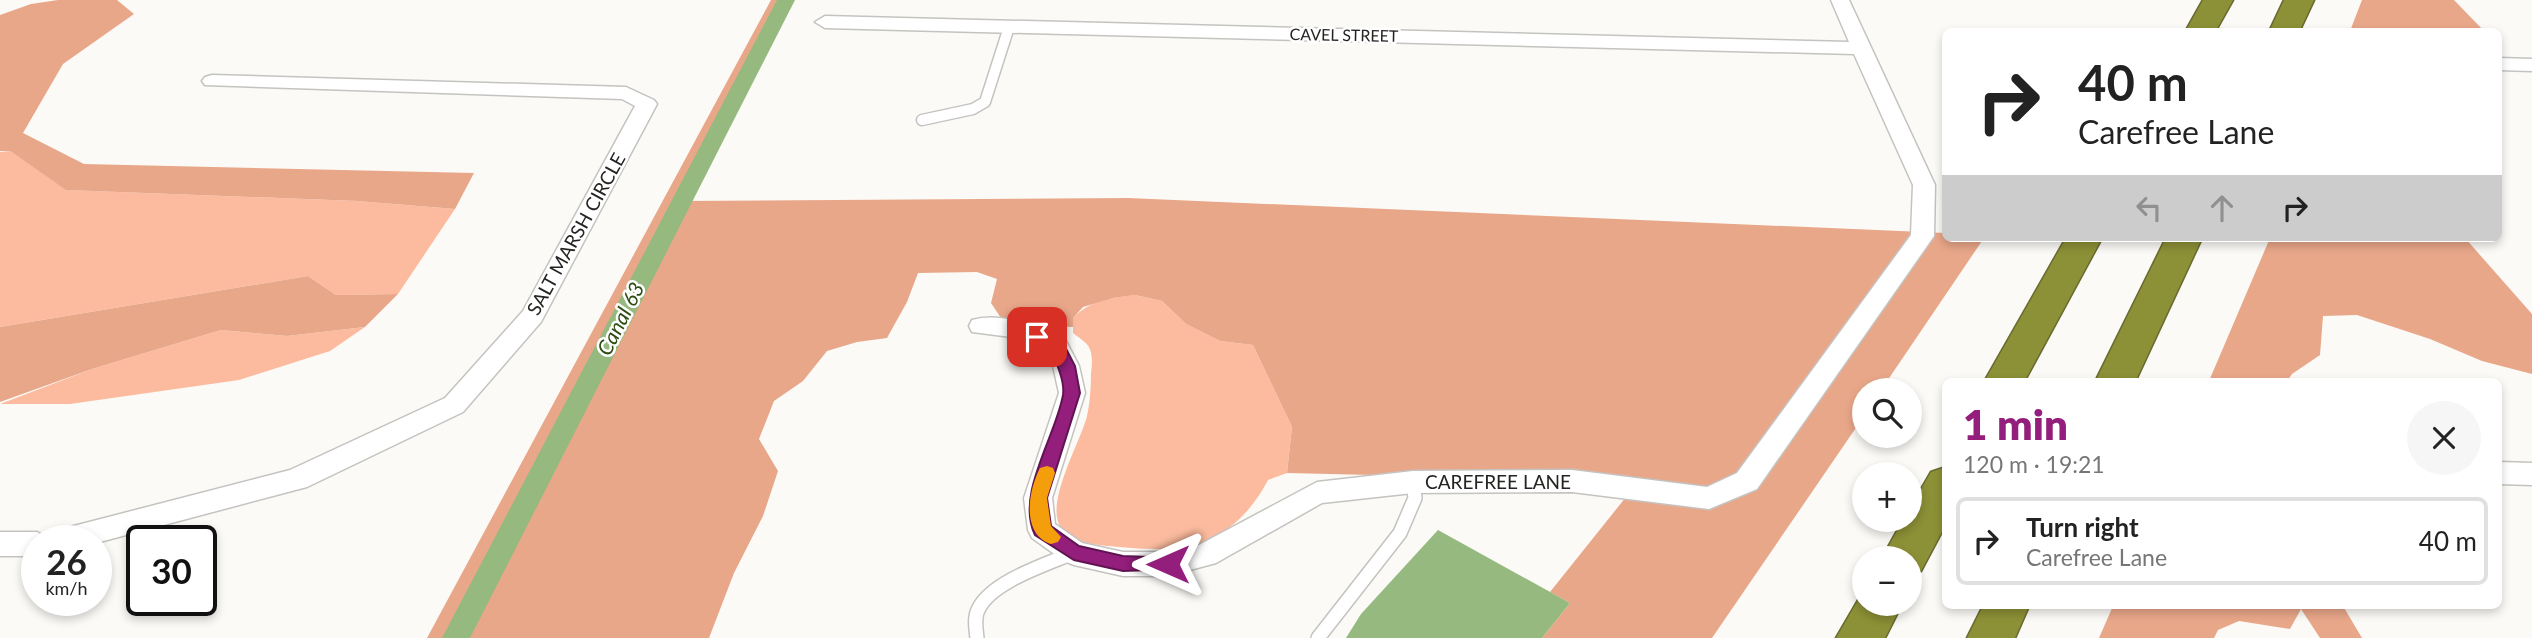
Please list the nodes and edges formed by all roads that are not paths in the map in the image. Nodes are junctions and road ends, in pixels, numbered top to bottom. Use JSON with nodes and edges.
{"nodes":[{"id":1,"x":1840,"y":0,"type":"edge"},
{"id":2,"x":2218,"y":0,"type":"edge"},
{"id":3,"x":2299,"y":0,"type":"edge"},
{"id":4,"x":825,"y":22,"type":"dead end"},
{"id":5,"x":1009,"y":27,"type":"junction"},
{"id":6,"x":2202,"y":28,"type":"edge"},
{"id":7,"x":2286,"y":28,"type":"edge"},
{"id":8,"x":1864,"y":48,"type":"junction"},
{"id":9,"x":2502,"y":64,"type":"edge"},
{"id":10,"x":2532,"y":65,"type":"edge"},
{"id":11,"x":212,"y":80,"type":"dead end"},
{"id":12,"x":922,"y":120,"type":"dead end"},
{"id":13,"x":2082,"y":242,"type":"edge"},
{"id":14,"x":2182,"y":242,"type":"edge"},
{"id":15,"x":981,"y":326,"type":"dead end"},
{"id":16,"x":2006,"y":378,"type":"edge"},
{"id":17,"x":2117,"y":378,"type":"edge"},
{"id":18,"x":2502,"y":473,"type":"edge"},
{"id":19,"x":2532,"y":474,"type":"edge"},
{"id":20,"x":1413,"y":482,"type":"junction"},
{"id":21,"x":1942,"y":491,"type":"edge"},
{"id":22,"x":112,"y":528,"type":"edge"},
{"id":23,"x":0,"y":544,"type":"edge"},
{"id":24,"x":21,"y":544,"type":"edge"},
{"id":25,"x":1912,"y":546,"type":"edge"},
{"id":26,"x":1074,"y":553,"type":"junction"},
{"id":27,"x":2005,"y":609,"type":"edge"},
{"id":28,"x":1872,"y":616,"type":"edge"},
{"id":29,"x":976,"y":638,"type":"edge"},
{"id":30,"x":1318,"y":638,"type":"edge"},
{"id":31,"x":1860,"y":638,"type":"edge"},
{"id":32,"x":1991,"y":638,"type":"edge"}],
"edges":[{"from":1,"to":8,"type":"street","name":"CAREFREE LANE"},
{"from":2,"to":6,"type":"highway"},
{"from":3,"to":7,"type":"highway"},
{"from":4,"to":5,"type":"street","name":"CAVEL STREET"},
{"from":5,"to":8,"type":"street","name":"CAVEL STREET"},
{"from":5,"to":12,"type":"lane"},
{"from":8,"to":20,"type":"street","name":"CAREFREE LANE"},
{"from":9,"to":10,"type":"street"},
{"from":11,"to":22,"type":"street","name":"SALT MARSH CIRCLE"},
{"from":13,"to":16,"type":"highway"},
{"from":14,"to":17,"type":"highway"},
{"from":15,"to":26,"type":"street","name":"CAREFREE LANE"},
{"from":18,"to":19,"type":"street"},
{"from":20,"to":26,"type":"street","name":"CAREFREE LANE"},
{"from":20,"to":30,"type":"lane"},
{"from":21,"to":25,"type":"highway"},
{"from":23,"to":24,"type":"street"},
{"from":26,"to":29,"type":"lane"},
{"from":27,"to":32,"type":"highway"},
{"from":28,"to":31,"type":"highway"}]}
